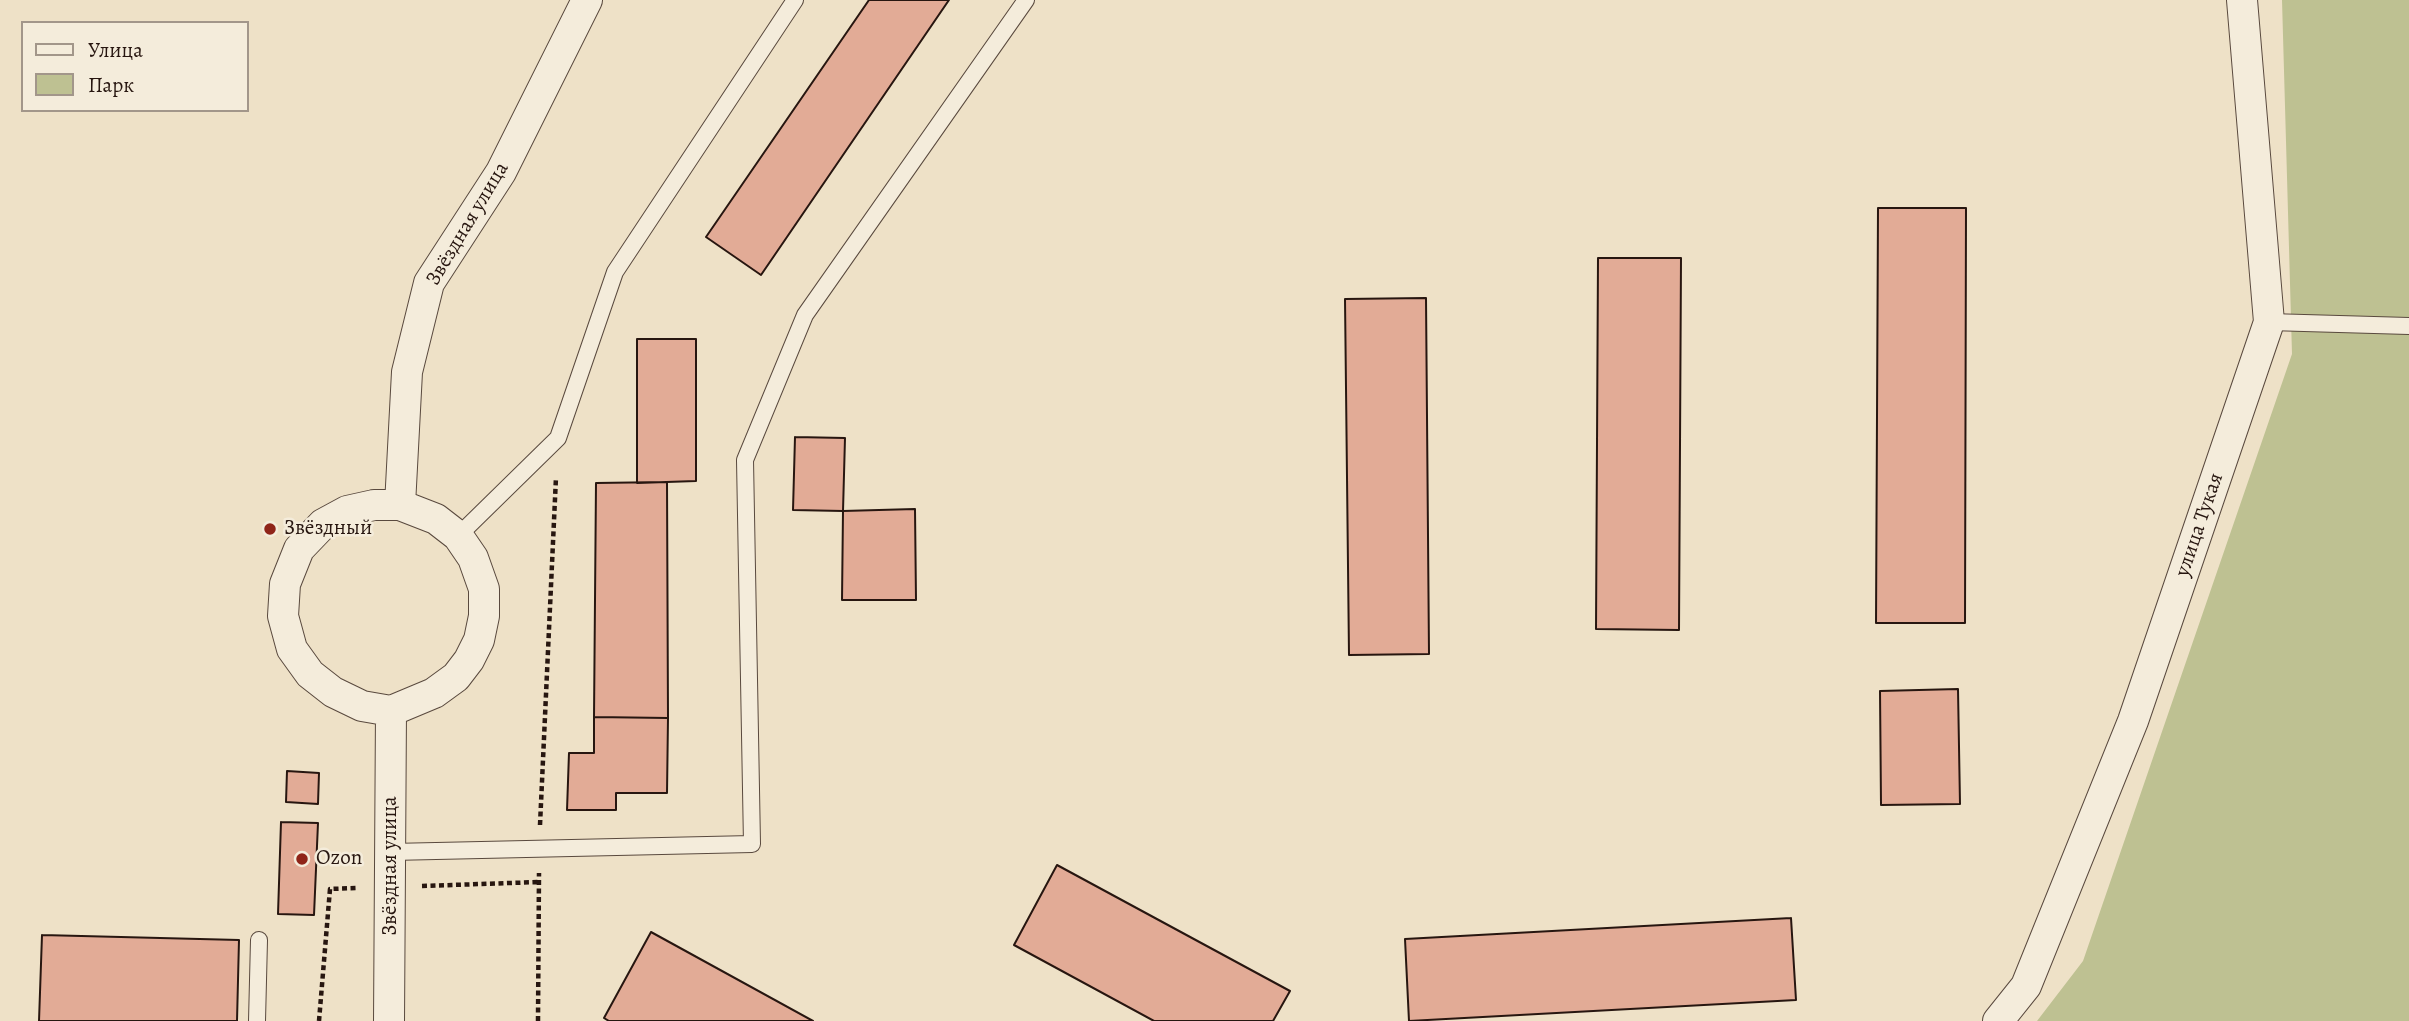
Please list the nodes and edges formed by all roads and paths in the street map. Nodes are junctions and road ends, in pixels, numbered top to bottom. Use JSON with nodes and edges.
{"nodes":[{"id":1,"x":587,"y":0,"type":"edge"},
{"id":2,"x":795,"y":0,"type":"edge"},
{"id":3,"x":1026,"y":0,"type":"edge"},
{"id":4,"x":2242,"y":0,"type":"edge"},
{"id":5,"x":2269,"y":322,"type":"junction"},
{"id":6,"x":2409,"y":326,"type":"edge"},
{"id":7,"x":558,"y":438,"type":"junction"},
{"id":8,"x":400,"y":505,"type":"junction"},
{"id":9,"x":458,"y":536,"type":"junction"},
{"id":10,"x":391,"y":711,"type":"junction"},
{"id":11,"x":539,"y":849,"type":"junction"},
{"id":12,"x":391,"y":852,"type":"junction"},
{"id":13,"x":539,"y":883,"type":"junction"},
{"id":14,"x":391,"y":887,"type":"junction"},
{"id":15,"x":259,"y":940,"type":"dead end"},
{"id":16,"x":257,"y":1021,"type":"edge"},
{"id":17,"x":319,"y":1021,"type":"edge"},
{"id":18,"x":389,"y":1021,"type":"edge"},
{"id":19,"x":538,"y":1021,"type":"edge"},
{"id":20,"x":1998,"y":1021,"type":"edge"}],
"edges":[{"from":1,"to":8,"type":"street","name":"Звёздная улица"},
{"from":2,"to":7,"type":"lane"},
{"from":3,"to":11,"type":"lane"},
{"from":4,"to":5,"type":"street","name":"улица Тукая"},
{"from":5,"to":6,"type":"lane"},
{"from":5,"to":20,"type":"street","name":"улица Тукая"},
{"from":7,"to":9,"type":"lane"},
{"from":7,"to":11,"type":"path"},
{"from":8,"to":9,"type":"street"},
{"from":8,"to":10,"type":"street"},
{"from":9,"to":10,"type":"street"},
{"from":10,"to":12,"type":"street","name":"Звёздная улица"},
{"from":11,"to":12,"type":"lane"},
{"from":11,"to":13,"type":"path"},
{"from":12,"to":14,"type":"street","name":"Звёздная улица"},
{"from":13,"to":14,"type":"path"},
{"from":13,"to":19,"type":"path"},
{"from":14,"to":17,"type":"path"},
{"from":14,"to":18,"type":"street","name":"Звёздная улица"},
{"from":15,"to":16,"type":"lane"}]}
